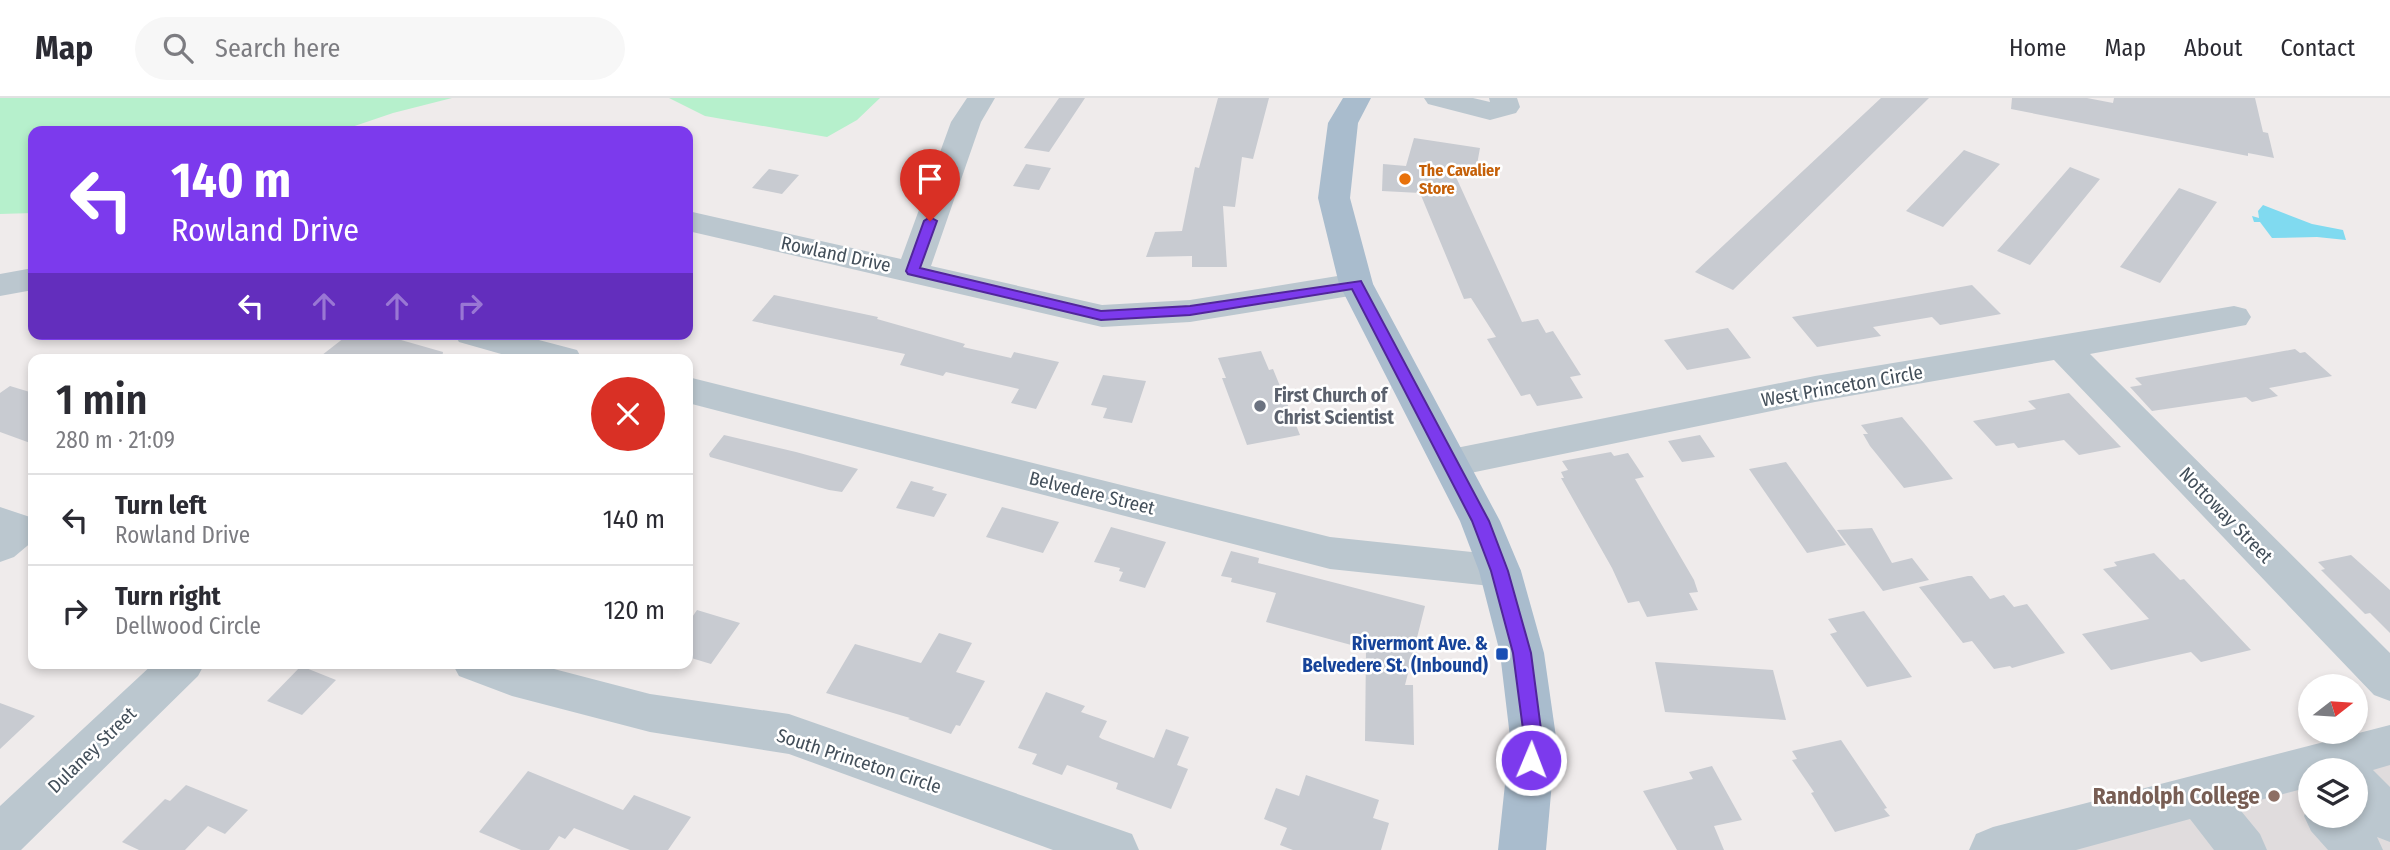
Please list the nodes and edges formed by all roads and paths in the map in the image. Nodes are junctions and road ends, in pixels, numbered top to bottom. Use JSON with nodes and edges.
{"nodes":[{"id":1,"x":981,"y":98,"type":"edge"},
{"id":2,"x":1357,"y":98,"type":"edge"},
{"id":3,"x":1438,"y":98,"type":"edge"},
{"id":4,"x":1503,"y":98,"type":"edge"},
{"id":5,"x":693,"y":222,"type":"edge"},
{"id":6,"x":913,"y":271,"type":"junction"},
{"id":7,"x":28,"y":280,"type":"edge"},
{"id":8,"x":1356,"y":284,"type":"junction"},
{"id":9,"x":0,"y":285,"type":"edge"},
{"id":10,"x":2235,"y":317,"type":"dead end"},
{"id":11,"x":493,"y":340,"type":"edge"},
{"id":12,"x":2063,"y":348,"type":"junction"},
{"id":13,"x":545,"y":354,"type":"edge"},
{"id":14,"x":693,"y":391,"type":"edge"},
{"id":15,"x":1451,"y":463,"type":"junction"},
{"id":16,"x":1500,"y":571,"type":"junction"},
{"id":17,"x":177,"y":669,"type":"edge"},
{"id":18,"x":490,"y":669,"type":"edge"},
{"id":19,"x":2390,"y":682,"type":"edge"},
{"id":20,"x":2390,"y":745,"type":"edge"},
{"id":21,"x":2363,"y":758,"type":"edge"},
{"id":22,"x":2298,"y":780,"type":"edge"},
{"id":23,"x":2200,"y":796,"type":"junction"},
{"id":24,"x":2368,"y":805,"type":"edge"},
{"id":25,"x":2390,"y":820,"type":"edge"},
{"id":26,"x":2339,"y":828,"type":"edge"},
{"id":27,"x":0,"y":838,"type":"edge"},
{"id":28,"x":1115,"y":850,"type":"edge"},
{"id":29,"x":1522,"y":850,"type":"edge"},
{"id":30,"x":1993,"y":850,"type":"edge"},
{"id":31,"x":2243,"y":850,"type":"edge"},
{"id":32,"x":2359,"y":850,"type":"edge"}],
"edges":[{"from":1,"to":6,"type":"street"},
{"from":2,"to":8,"type":"main road"},
{"from":3,"to":4,"type":"street"},
{"from":5,"to":6,"type":"street","name":"Rowland Drive"},
{"from":6,"to":8,"type":"street","name":"Rowland Drive"},
{"from":7,"to":9,"type":"street"},
{"from":8,"to":15,"type":"main road"},
{"from":10,"to":12,"type":"street","name":"West Princeton Circle"},
{"from":11,"to":13,"type":"street"},
{"from":12,"to":15,"type":"street","name":"West Princeton Circle"},
{"from":12,"to":19,"type":"street","name":"Nottoway Street"},
{"from":14,"to":16,"type":"street","name":"Belvedere Street"},
{"from":15,"to":16,"type":"main road"},
{"from":16,"to":29,"type":"main road"},
{"from":17,"to":27,"type":"street","name":"Dulaney Street"},
{"from":18,"to":28,"type":"street","name":"South Princeton Circle"},
{"from":20,"to":21,"type":"street"},
{"from":22,"to":23,"type":"street"},
{"from":23,"to":30,"type":"street"},
{"from":23,"to":31,"type":"street"},
{"from":24,"to":25,"type":"street"},
{"from":26,"to":32,"type":"street"}]}
